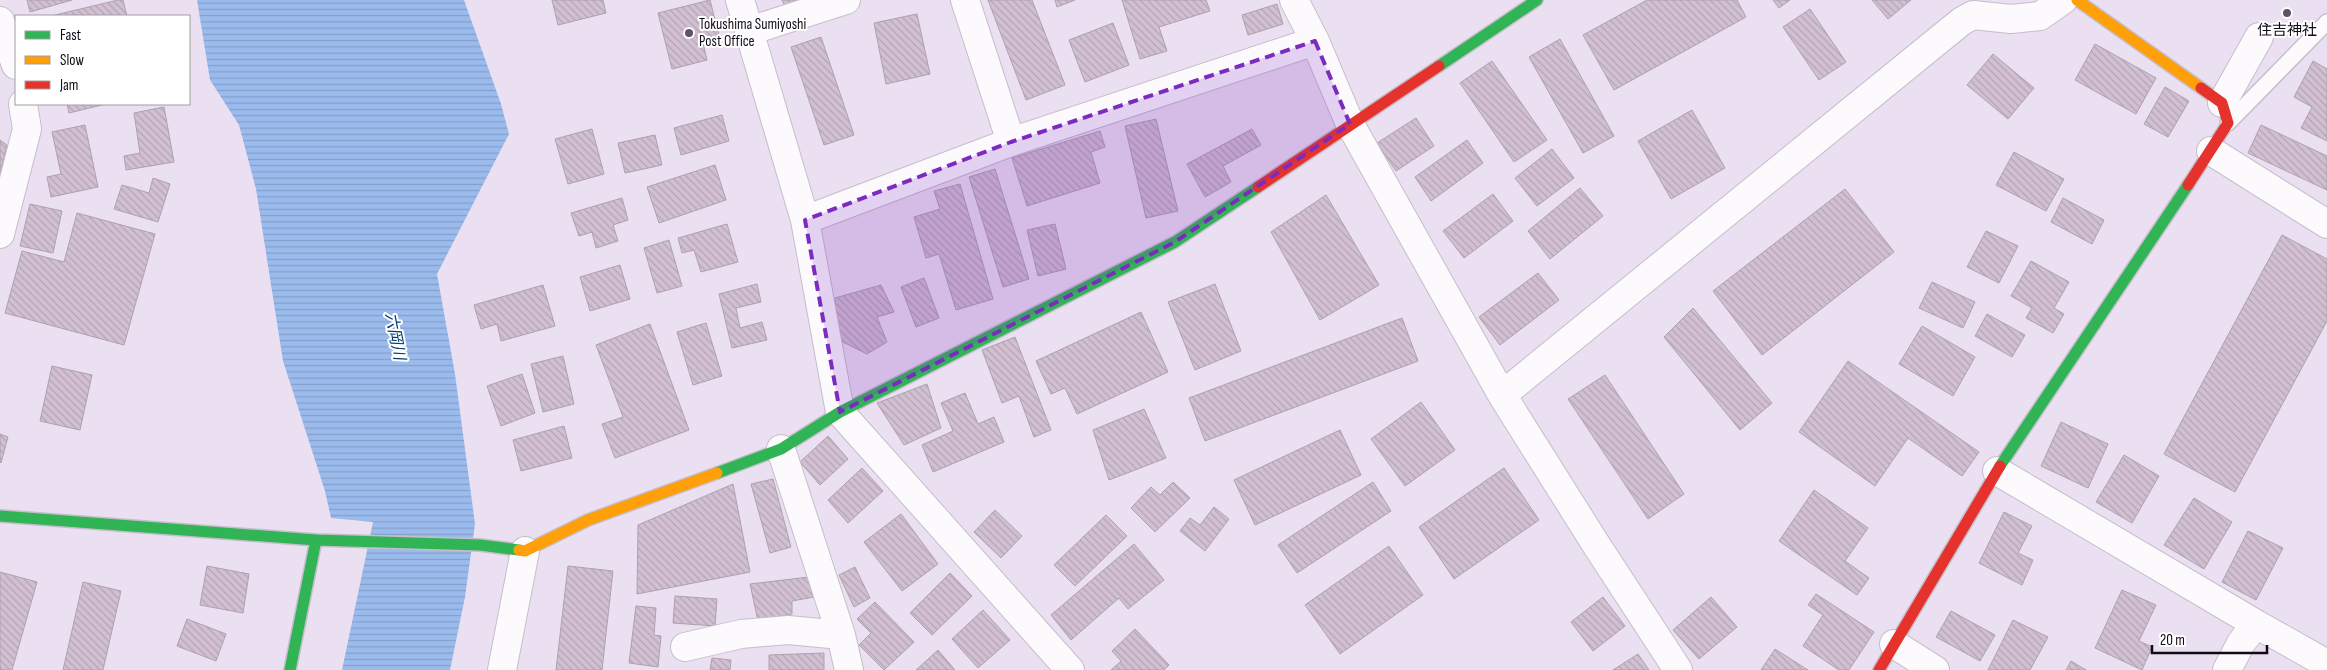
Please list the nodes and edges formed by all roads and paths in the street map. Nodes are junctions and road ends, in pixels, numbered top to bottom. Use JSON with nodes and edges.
{"nodes":[{"id":1,"x":740,"y":0,"type":"edge"},
{"id":2,"x":846,"y":0,"type":"edge"},
{"id":3,"x":965,"y":0,"type":"edge"},
{"id":4,"x":1294,"y":0,"type":"edge"},
{"id":5,"x":1537,"y":0,"type":"edge"},
{"id":6,"x":2063,"y":0,"type":"edge"},
{"id":7,"x":2077,"y":0,"type":"edge"},
{"id":8,"x":0,"y":21,"type":"edge"},
{"id":9,"x":2327,"y":22,"type":"edge"},
{"id":10,"x":749,"y":31,"type":"junction"},
{"id":11,"x":2259,"y":37,"type":"dead end"},
{"id":12,"x":1315,"y":41,"type":"junction"},
{"id":13,"x":15,"y":62,"type":"edge"},
{"id":14,"x":23,"y":105,"type":"edge"},
{"id":15,"x":2225,"y":113,"type":"junction"},
{"id":16,"x":1350,"y":124,"type":"junction"},
{"id":17,"x":1012,"y":142,"type":"junction"},
{"id":18,"x":2211,"y":151,"type":"junction"},
{"id":19,"x":805,"y":220,"type":"junction"},
{"id":20,"x":2327,"y":224,"type":"edge"},
{"id":21,"x":0,"y":234,"type":"edge"},
{"id":22,"x":1502,"y":395,"type":"junction"},
{"id":23,"x":840,"y":412,"type":"junction"},
{"id":24,"x":781,"y":448,"type":"junction"},
{"id":25,"x":1997,"y":472,"type":"junction"},
{"id":26,"x":0,"y":516,"type":"edge"},
{"id":27,"x":316,"y":540,"type":"junction"},
{"id":28,"x":525,"y":552,"type":"junction"},
{"id":29,"x":2256,"y":624,"type":"junction"},
{"id":30,"x":842,"y":635,"type":"junction"},
{"id":31,"x":1894,"y":644,"type":"junction"},
{"id":32,"x":685,"y":647,"type":"dead end"},
{"id":33,"x":2327,"y":664,"type":"edge"},
{"id":34,"x":290,"y":670,"type":"edge"},
{"id":35,"x":502,"y":670,"type":"edge"},
{"id":36,"x":849,"y":670,"type":"edge"},
{"id":37,"x":1070,"y":670,"type":"edge"},
{"id":38,"x":1678,"y":670,"type":"edge"},
{"id":39,"x":1879,"y":670,"type":"edge"},
{"id":40,"x":1935,"y":670,"type":"edge"},
{"id":41,"x":2227,"y":670,"type":"edge"}],
"edges":[{"from":1,"to":10,"type":"street"},
{"from":2,"to":10,"type":"street"},
{"from":3,"to":17,"type":"street"},
{"from":4,"to":12,"type":"street"},
{"from":5,"to":16,"type":"street"},
{"from":6,"to":22,"type":"street"},
{"from":7,"to":15,"type":"street"},
{"from":8,"to":13,"type":"street"},
{"from":9,"to":15,"type":"lane"},
{"from":10,"to":19,"type":"street"},
{"from":11,"to":15,"type":"street"},
{"from":12,"to":16,"type":"street"},
{"from":12,"to":17,"type":"street"},
{"from":14,"to":21,"type":"street"},
{"from":15,"to":18,"type":"street"},
{"from":16,"to":22,"type":"street"},
{"from":16,"to":23,"type":"street"},
{"from":17,"to":19,"type":"street"},
{"from":18,"to":20,"type":"street"},
{"from":18,"to":25,"type":"street"},
{"from":19,"to":23,"type":"street"},
{"from":22,"to":38,"type":"street"},
{"from":23,"to":24,"type":"street"},
{"from":23,"to":37,"type":"street"},
{"from":24,"to":28,"type":"street"},
{"from":24,"to":30,"type":"street"},
{"from":25,"to":29,"type":"street"},
{"from":25,"to":31,"type":"street"},
{"from":26,"to":27,"type":"street"},
{"from":27,"to":28,"type":"street"},
{"from":27,"to":34,"type":"street"},
{"from":28,"to":35,"type":"street"},
{"from":29,"to":33,"type":"street"},
{"from":29,"to":41,"type":"street"},
{"from":30,"to":32,"type":"street"},
{"from":30,"to":36,"type":"street"},
{"from":31,"to":39,"type":"street"},
{"from":31,"to":40,"type":"street"}]}
